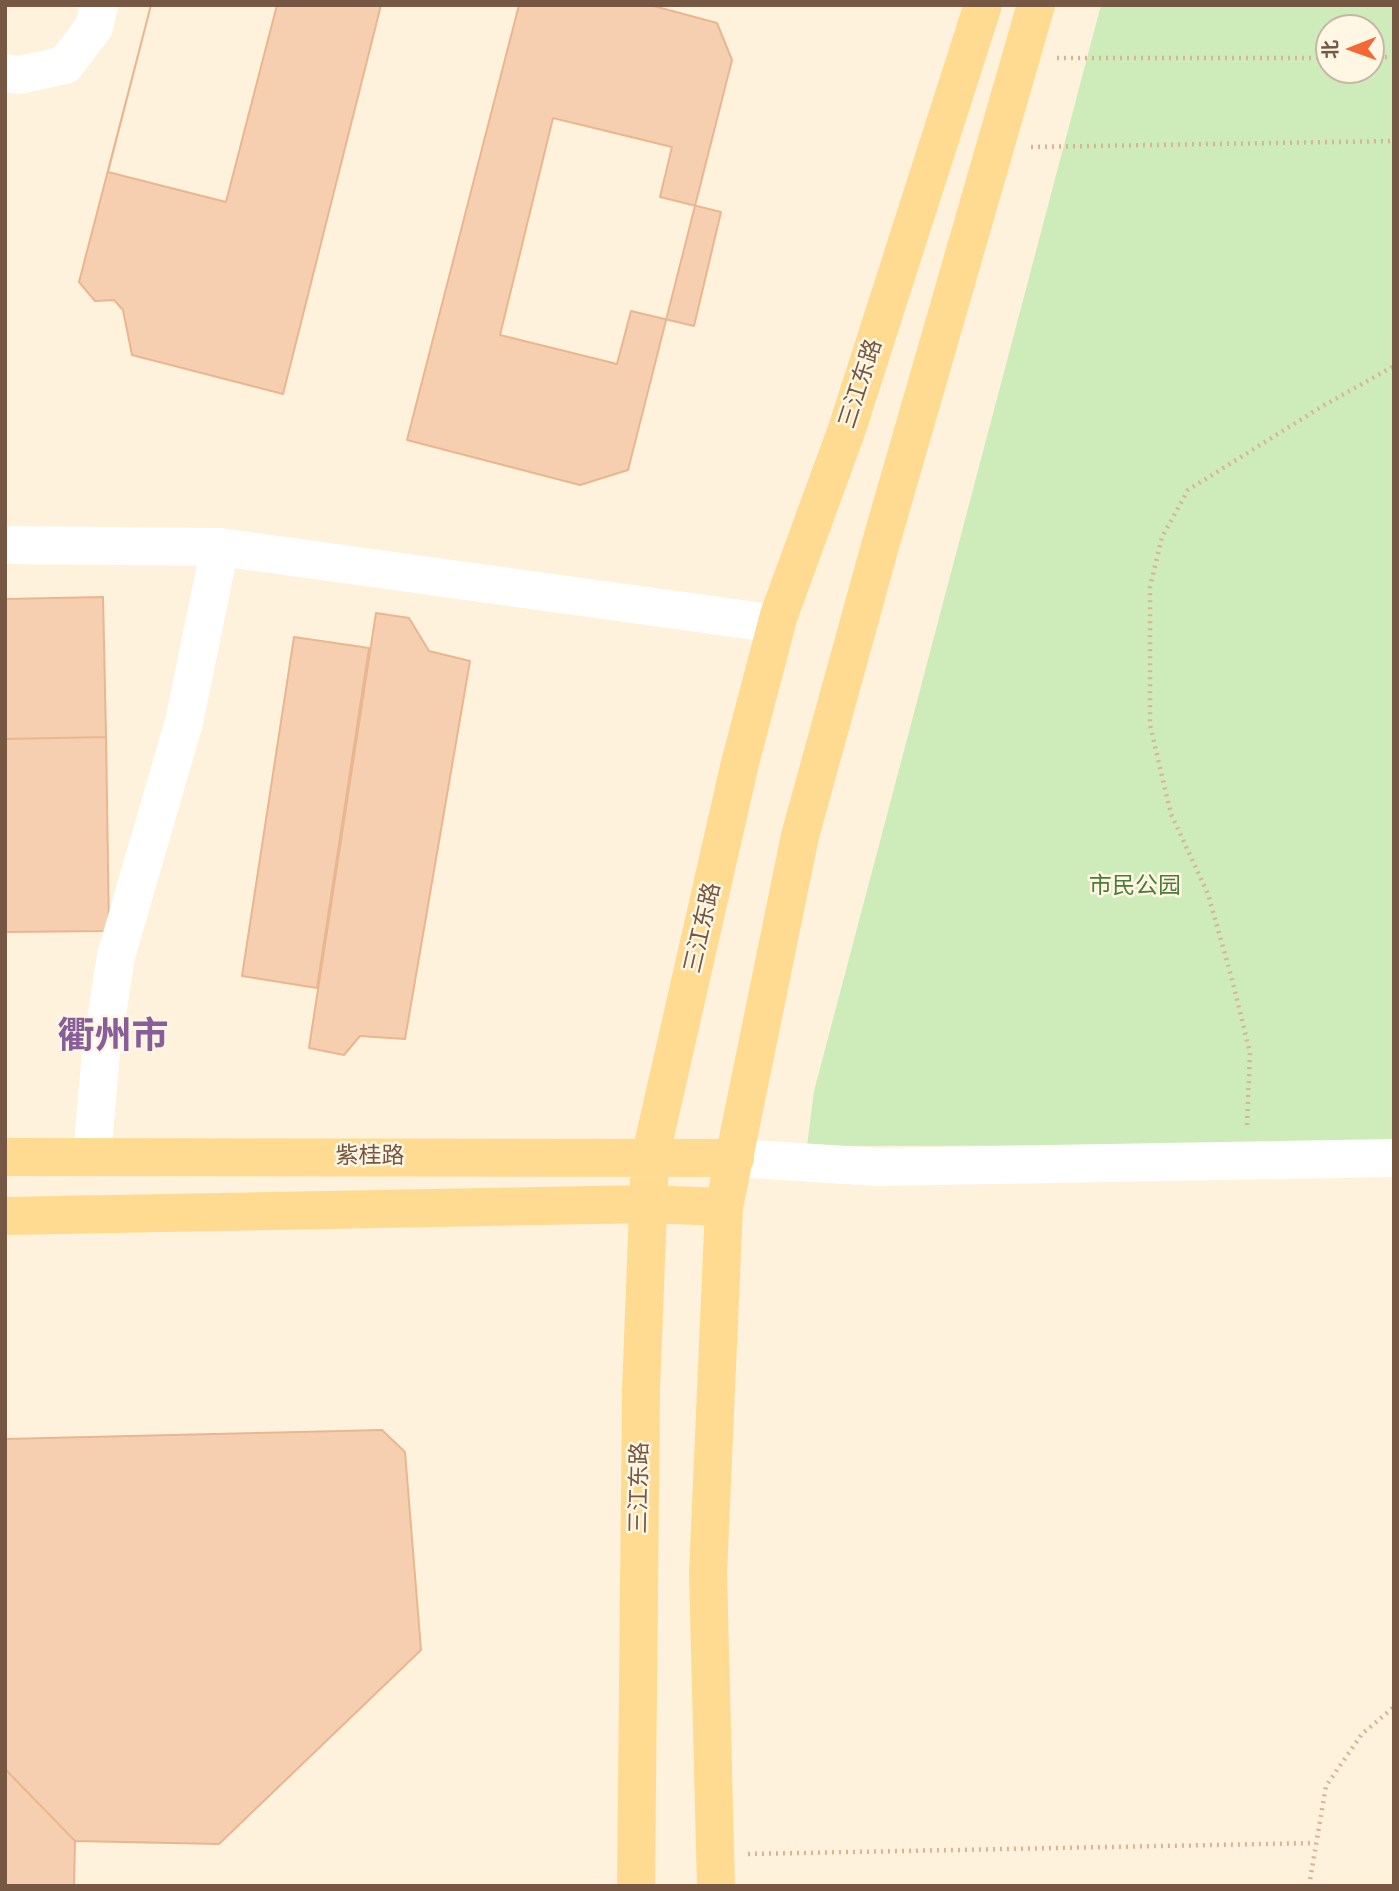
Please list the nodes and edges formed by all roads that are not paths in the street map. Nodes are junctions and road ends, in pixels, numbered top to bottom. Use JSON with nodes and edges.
{"nodes":[{"id":1,"x":99,"y":5,"type":"edge"},
{"id":2,"x":983,"y":5,"type":"edge"},
{"id":3,"x":1036,"y":5,"type":"edge"},
{"id":4,"x":5,"y":74,"type":"edge"},
{"id":5,"x":5,"y":545,"type":"edge"},
{"id":6,"x":220,"y":547,"type":"junction"},
{"id":7,"x":777,"y":624,"type":"junction"},
{"id":8,"x":92,"y":1156,"type":"junction"},
{"id":9,"x":5,"y":1157,"type":"edge"},
{"id":10,"x":650,"y":1158,"type":"junction"},
{"id":11,"x":735,"y":1158,"type":"junction"},
{"id":12,"x":1394,"y":1158,"type":"edge"},
{"id":13,"x":647,"y":1204,"type":"junction"},
{"id":14,"x":724,"y":1207,"type":"junction"},
{"id":15,"x":5,"y":1216,"type":"edge"},
{"id":16,"x":716,"y":1870,"type":"edge"},
{"id":17,"x":636,"y":1886,"type":"edge"}],
"edges":[{"from":1,"to":4,"type":"street"},
{"from":2,"to":7,"type":"main road","name":"三江东路"},
{"from":3,"to":11,"type":"main road"},
{"from":5,"to":6,"type":"street"},
{"from":6,"to":7,"type":"street"},
{"from":6,"to":8,"type":"street"},
{"from":7,"to":10,"type":"main road","name":"三江东路"},
{"from":8,"to":9,"type":"main road","name":"紫桂路"},
{"from":8,"to":10,"type":"main road","name":"紫桂路"},
{"from":10,"to":11,"type":"main road","name":"紫桂路"},
{"from":10,"to":13,"type":"main road","name":"三江东路"},
{"from":11,"to":12,"type":"street"},
{"from":11,"to":14,"type":"main road"},
{"from":13,"to":14,"type":"main road"},
{"from":13,"to":15,"type":"main road"},
{"from":13,"to":17,"type":"main road","name":"三江东路"},
{"from":14,"to":16,"type":"main road"}]}
